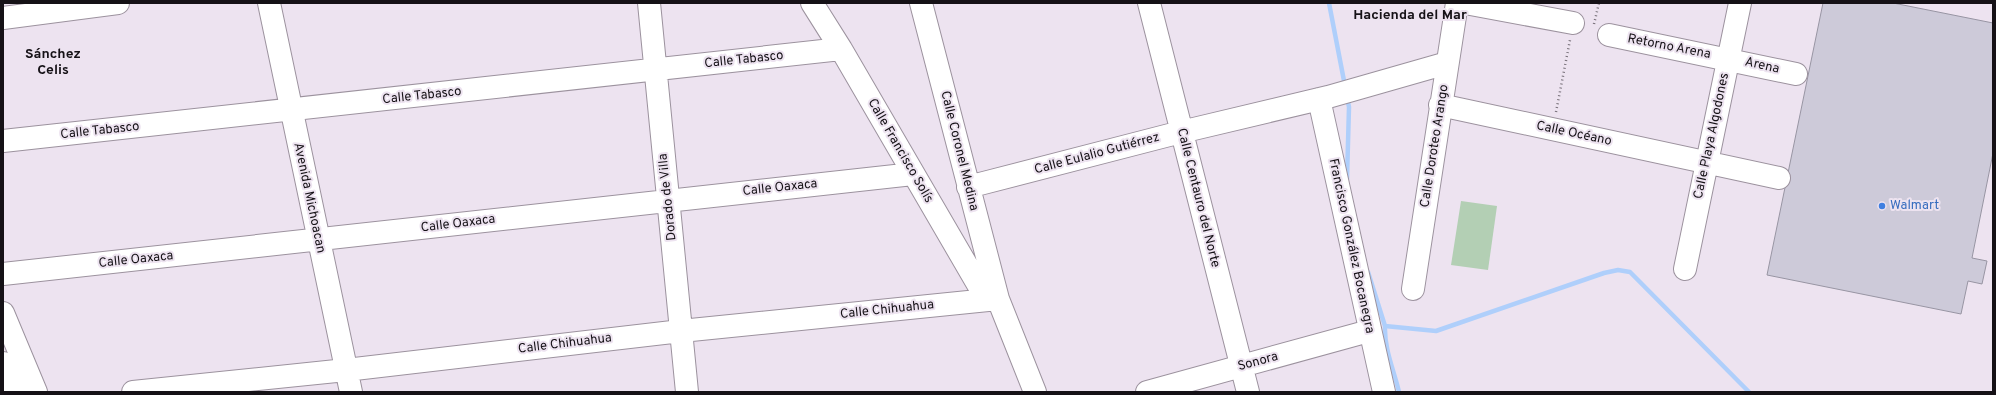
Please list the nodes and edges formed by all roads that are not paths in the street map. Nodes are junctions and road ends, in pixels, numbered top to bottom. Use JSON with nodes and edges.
{"nodes":[{"id":1,"x":118,"y":3,"type":"edge"},
{"id":2,"x":269,"y":3,"type":"edge"},
{"id":3,"x":649,"y":3,"type":"edge"},
{"id":4,"x":812,"y":3,"type":"edge"},
{"id":5,"x":921,"y":3,"type":"edge"},
{"id":6,"x":1149,"y":3,"type":"edge"},
{"id":7,"x":1458,"y":3,"type":"edge"},
{"id":8,"x":1465,"y":3,"type":"edge"},
{"id":9,"x":1740,"y":3,"type":"edge"},
{"id":10,"x":3,"y":18,"type":"edge"},
{"id":11,"x":842,"y":49,"type":"junction"},
{"id":12,"x":1729,"y":59,"type":"junction"},
{"id":13,"x":1448,"y":63,"type":"junction"},
{"id":14,"x":655,"y":69,"type":"junction"},
{"id":15,"x":1796,"y":74,"type":"dead end"},
{"id":16,"x":1323,"y":98,"type":"junction"},
{"id":17,"x":1440,"y":105,"type":"junction"},
{"id":18,"x":292,"y":111,"type":"junction"},
{"id":19,"x":1181,"y":132,"type":"junction"},
{"id":20,"x":3,"y":141,"type":"edge"},
{"id":21,"x":1707,"y":162,"type":"junction"},
{"id":22,"x":913,"y":174,"type":"junction"},
{"id":23,"x":1779,"y":178,"type":"dead end"},
{"id":24,"x":968,"y":188,"type":"junction"},
{"id":25,"x":669,"y":200,"type":"junction"},
{"id":26,"x":318,"y":240,"type":"junction"},
{"id":27,"x":1684,"y":269,"type":"dead end"},
{"id":28,"x":3,"y":274,"type":"edge"},
{"id":29,"x":1413,"y":289,"type":"dead end"},
{"id":30,"x":992,"y":299,"type":"junction"},
{"id":31,"x":3,"y":313,"type":"edge"},
{"id":32,"x":681,"y":331,"type":"junction"},
{"id":33,"x":1369,"y":331,"type":"junction"},
{"id":34,"x":3,"y":363,"type":"edge"},
{"id":35,"x":1242,"y":366,"type":"junction"},
{"id":36,"x":346,"y":370,"type":"junction"},
{"id":37,"x":15,"y":392,"type":"edge"},
{"id":38,"x":36,"y":392,"type":"edge"},
{"id":39,"x":133,"y":392,"type":"edge"},
{"id":40,"x":351,"y":392,"type":"edge"},
{"id":41,"x":687,"y":392,"type":"edge"},
{"id":42,"x":1035,"y":392,"type":"edge"},
{"id":43,"x":1147,"y":392,"type":"edge"},
{"id":44,"x":1248,"y":392,"type":"edge"},
{"id":45,"x":1384,"y":392,"type":"edge"}],
"edges":[{"from":1,"to":10,"type":"street"},
{"from":2,"to":18,"type":"street","name":"Avenida Michoacan"},
{"from":3,"to":14,"type":"street","name":"Dorado de Villa"},
{"from":4,"to":11,"type":"street","name":"Calle Francisco Solís"},
{"from":5,"to":24,"type":"street","name":"Calle Coronel Medina"},
{"from":6,"to":19,"type":"street","name":"Calle Centauro del Norte"},
{"from":7,"to":13,"type":"street","name":"Calle Doroteo Arango"},
{"from":8,"to":12,"type":"street","name":"Retorno Arena"},
{"from":9,"to":12,"type":"street","name":"Calle Playa Algodones"},
{"from":11,"to":14,"type":"street","name":"Calle Tabasco"},
{"from":11,"to":22,"type":"street","name":"Calle Francisco Solís"},
{"from":12,"to":15,"type":"street","name":"Arena"},
{"from":12,"to":21,"type":"street","name":"Calle Playa Algodones"},
{"from":13,"to":16,"type":"street","name":"Calle Eulalio Gutiérrez"},
{"from":13,"to":17,"type":"street","name":"Calle Doroteo Arango"},
{"from":14,"to":18,"type":"street","name":"Calle Tabasco"},
{"from":14,"to":25,"type":"street","name":"Dorado de Villa"},
{"from":16,"to":19,"type":"street","name":"Calle Eulalio Gutiérrez"},
{"from":16,"to":33,"type":"street","name":"Francisco González Bocanegra"},
{"from":17,"to":21,"type":"street","name":"Calle Océano"},
{"from":17,"to":29,"type":"street","name":"Calle Doroteo Arango"},
{"from":18,"to":20,"type":"street","name":"Calle Tabasco"},
{"from":18,"to":26,"type":"street","name":"Avenida Michoacan"},
{"from":19,"to":24,"type":"street","name":"Calle Eulalio Gutiérrez"},
{"from":19,"to":35,"type":"street","name":"Calle Centauro del Norte"},
{"from":21,"to":23,"type":"street","name":"Calle Océano"},
{"from":21,"to":27,"type":"street","name":"Calle Playa Algodones"},
{"from":22,"to":25,"type":"street","name":"Calle Oaxaca"},
{"from":22,"to":30,"type":"street","name":"Calle Francisco Solís"},
{"from":24,"to":30,"type":"street","name":"Calle Coronel Medina"},
{"from":25,"to":26,"type":"street","name":"Calle Oaxaca"},
{"from":25,"to":32,"type":"street","name":"Dorado de Villa"},
{"from":26,"to":28,"type":"street","name":"Calle Oaxaca"},
{"from":26,"to":36,"type":"street","name":"Avenida Michoacan"},
{"from":30,"to":32,"type":"street","name":"Calle Chihuahua"},
{"from":30,"to":42,"type":"street"},
{"from":31,"to":38,"type":"street"},
{"from":32,"to":36,"type":"street","name":"Calle Chihuahua"},
{"from":32,"to":41,"type":"street","name":"Dorado de Villa"},
{"from":33,"to":35,"type":"street","name":"Sonora"},
{"from":33,"to":45,"type":"street","name":"Francisco González Bocanegra"},
{"from":34,"to":37,"type":"street"},
{"from":35,"to":43,"type":"street","name":"Sonora"},
{"from":35,"to":44,"type":"street","name":"Calle Centauro del Norte"},
{"from":36,"to":39,"type":"street","name":"Calle Chihuahua"},
{"from":36,"to":40,"type":"street","name":"Avenida Michoacan"}]}
